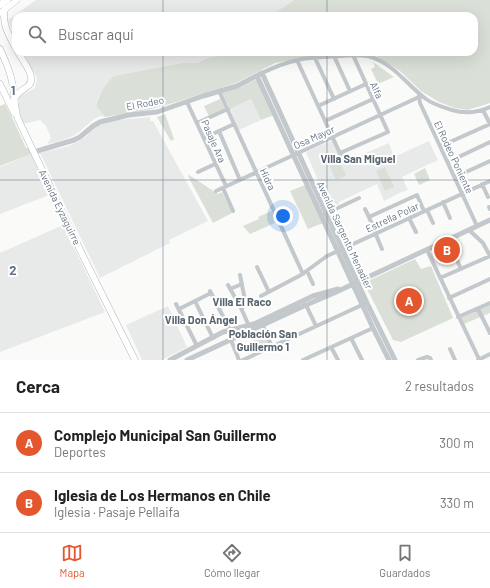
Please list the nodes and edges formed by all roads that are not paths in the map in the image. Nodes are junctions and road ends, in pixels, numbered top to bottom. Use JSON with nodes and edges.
{"nodes":[{"id":1,"x":7,"y":0,"type":"edge"},
{"id":2,"x":17,"y":0,"type":"edge"},
{"id":3,"x":2,"y":9,"type":"edge"},
{"id":4,"x":3,"y":23,"type":"edge"},
{"id":5,"x":12,"y":41,"type":"edge"},
{"id":6,"x":0,"y":49,"type":"edge"},
{"id":7,"x":20,"y":56,"type":"edge"},
{"id":8,"x":334,"y":56,"type":"joint"},
{"id":9,"x":353,"y":56,"type":"edge"},
{"id":10,"x":368,"y":56,"type":"edge"},
{"id":11,"x":315,"y":58,"type":"junction"},
{"id":12,"x":297,"y":60,"type":"junction"},
{"id":13,"x":259,"y":74,"type":"junction"},
{"id":14,"x":12,"y":81,"type":"junction"},
{"id":15,"x":0,"y":83,"type":"edge"},
{"id":16,"x":366,"y":84,"type":"junction"},
{"id":17,"x":26,"y":87,"type":"junction"},
{"id":18,"x":219,"y":91,"type":"junction"},
{"id":19,"x":350,"y":91,"type":"junction"},
{"id":20,"x":419,"y":95,"type":"junction"},
{"id":21,"x":14,"y":98,"type":"junction"},
{"id":22,"x":334,"y":99,"type":"junction"},
{"id":23,"x":373,"y":99,"type":"junction"},
{"id":24,"x":187,"y":102,"type":"junction"},
{"id":25,"x":318,"y":106,"type":"junction"},
{"id":26,"x":490,"y":107,"type":"edge"},
{"id":27,"x":228,"y":109,"type":"junction"},
{"id":28,"x":483,"y":110,"type":"junction"},
{"id":29,"x":380,"y":115,"type":"junction"},
{"id":30,"x":17,"y":117,"type":"junction"},
{"id":31,"x":325,"y":121,"type":"junction"},
{"id":32,"x":197,"y":123,"type":"junction"},
{"id":33,"x":234,"y":124,"type":"junction"},
{"id":34,"x":490,"y":124,"type":"edge"},
{"id":35,"x":219,"y":131,"type":"junction"},
{"id":36,"x":204,"y":138,"type":"junction"},
{"id":37,"x":333,"y":138,"type":"junction"},
{"id":38,"x":490,"y":142,"type":"edge"},
{"id":39,"x":441,"y":146,"type":"junction"},
{"id":40,"x":34,"y":152,"type":"junction"},
{"id":41,"x":340,"y":153,"type":"junction"},
{"id":42,"x":296,"y":154,"type":"junction"},
{"id":43,"x":343,"y":160,"type":"dead end"},
{"id":44,"x":490,"y":161,"type":"edge"},
{"id":45,"x":448,"y":162,"type":"junction"},
{"id":46,"x":215,"y":164,"type":"junction"},
{"id":47,"x":198,"y":172,"type":"dead end"},
{"id":48,"x":256,"y":172,"type":"junction"},
{"id":49,"x":455,"y":177,"type":"junction"},
{"id":50,"x":240,"y":180,"type":"junction"},
{"id":51,"x":490,"y":181,"type":"edge"},
{"id":52,"x":482,"y":184,"type":"junction"},
{"id":53,"x":224,"y":187,"type":"junction"},
{"id":54,"x":216,"y":191,"type":"dead end"},
{"id":55,"x":462,"y":193,"type":"junction"},
{"id":56,"x":488,"y":197,"type":"dead end"},
{"id":57,"x":360,"y":198,"type":"dead end"},
{"id":58,"x":443,"y":202,"type":"junction"},
{"id":59,"x":365,"y":209,"type":"dead end"},
{"id":60,"x":233,"y":210,"type":"dead end"},
{"id":61,"x":425,"y":210,"type":"junction"},
{"id":62,"x":324,"y":215,"type":"junction"},
{"id":63,"x":369,"y":217,"type":"junction"},
{"id":64,"x":409,"y":218,"type":"junction"},
{"id":65,"x":450,"y":218,"type":"dead end"},
{"id":66,"x":490,"y":220,"type":"edge"},
{"id":67,"x":433,"y":223,"type":"dead end"},
{"id":68,"x":478,"y":226,"type":"junction"},
{"id":69,"x":469,"y":230,"type":"junction"},
{"id":70,"x":416,"y":232,"type":"dead end"},
{"id":71,"x":376,"y":233,"type":"junction"},
{"id":72,"x":448,"y":240,"type":"junction"},
{"id":73,"x":382,"y":249,"type":"dead end"},
{"id":74,"x":488,"y":249,"type":"edge"},
{"id":75,"x":340,"y":250,"type":"junction"},
{"id":76,"x":427,"y":250,"type":"junction"},
{"id":77,"x":490,"y":256,"type":"edge"},
{"id":78,"x":257,"y":267,"type":"dead end"},
{"id":79,"x":461,"y":269,"type":"junction"},
{"id":80,"x":305,"y":272,"type":"junction"},
{"id":81,"x":240,"y":275,"type":"dead end"},
{"id":82,"x":440,"y":278,"type":"junction"},
{"id":83,"x":490,"y":279,"type":"edge"},
{"id":84,"x":355,"y":283,"type":"junction"},
{"id":85,"x":242,"y":284,"type":"junction"},
{"id":86,"x":313,"y":284,"type":"dead end"},
{"id":87,"x":347,"y":287,"type":"junction"},
{"id":88,"x":269,"y":292,"type":"junction"},
{"id":89,"x":261,"y":296,"type":"dead end"},
{"id":90,"x":449,"y":298,"type":"junction"},
{"id":91,"x":195,"y":301,"type":"junction"},
{"id":92,"x":490,"y":303,"type":"edge"},
{"id":93,"x":176,"y":304,"type":"dead end"},
{"id":94,"x":306,"y":305,"type":"junction"},
{"id":95,"x":362,"y":305,"type":"junction"},
{"id":96,"x":241,"y":308,"type":"junction"},
{"id":97,"x":478,"y":308,"type":"junction"},
{"id":98,"x":179,"y":309,"type":"junction"},
{"id":99,"x":458,"y":317,"type":"junction"},
{"id":100,"x":249,"y":326,"type":"junction"},
{"id":101,"x":263,"y":326,"type":"junction"},
{"id":102,"x":316,"y":326,"type":"junction"},
{"id":103,"x":373,"y":328,"type":"junction"},
{"id":104,"x":230,"y":330,"type":"junction"},
{"id":105,"x":490,"y":334,"type":"edge"},
{"id":106,"x":213,"y":338,"type":"junction"},
{"id":107,"x":350,"y":338,"type":"junction"},
{"id":108,"x":232,"y":339,"type":"junction"},
{"id":109,"x":197,"y":346,"type":"junction"},
{"id":110,"x":272,"y":346,"type":"junction"},
{"id":111,"x":331,"y":347,"type":"junction"},
{"id":112,"x":450,"y":349,"type":"dead end"},
{"id":113,"x":490,"y":354,"type":"edge"},
{"id":114,"x":196,"y":358,"type":"edge"},
{"id":115,"x":312,"y":358,"type":"edge"},
{"id":116,"x":135,"y":360,"type":"edge"},
{"id":117,"x":170,"y":360,"type":"edge"},
{"id":118,"x":187,"y":360,"type":"edge"},
{"id":119,"x":240,"y":360,"type":"edge"},
{"id":120,"x":243,"y":360,"type":"edge"},
{"id":121,"x":303,"y":360,"type":"edge"},
{"id":122,"x":338,"y":360,"type":"edge"},
{"id":123,"x":362,"y":360,"type":"edge"},
{"id":124,"x":389,"y":360,"type":"edge"},
{"id":125,"x":395,"y":360,"type":"edge"},
{"id":126,"x":418,"y":360,"type":"edge"},
{"id":127,"x":432,"y":360,"type":"edge"},
{"id":128,"x":455,"y":360,"type":"edge"},
{"id":129,"x":478,"y":360,"type":"edge"}],
"edges":[{"from":1,"to":3,"type":"highway"},
{"from":2,"to":3,"type":"main road"},
{"from":3,"to":4,"type":"main road"},
{"from":4,"to":5,"type":"main road"},
{"from":6,"to":14,"type":"main road","name":"Avenida Eyzaguirre"},
{"from":7,"to":17,"type":"main road"},
{"from":8,"to":11,"type":"street"},
{"from":8,"to":19,"type":"street"},
{"from":9,"to":16,"type":"street","name":"Alfa"},
{"from":10,"to":20,"type":"street"},
{"from":11,"to":12,"type":"street"},
{"from":11,"to":22,"type":"street"},
{"from":12,"to":13,"type":"street"},
{"from":12,"to":25,"type":"street"},
{"from":13,"to":18,"type":"street","name":"El Rodeo"},
{"from":13,"to":42,"type":"street","name":"Avenida Sargento Menadier"},
{"from":14,"to":15,"type":"main road"},
{"from":14,"to":17,"type":"main road"},
{"from":14,"to":21,"type":"main road","name":"Avenida Eyzaguirre"},
{"from":15,"to":30,"type":"main road"},
{"from":16,"to":19,"type":"street"},
{"from":16,"to":23,"type":"street","name":"Alfa"},
{"from":17,"to":21,"type":"main road"},
{"from":18,"to":24,"type":"street","name":"El Rodeo"},
{"from":18,"to":27,"type":"street","name":"Hidra"},
{"from":19,"to":22,"type":"street"},
{"from":20,"to":28,"type":"street"},
{"from":20,"to":29,"type":"street","name":"Osa Mayor"},
{"from":20,"to":39,"type":"street","name":"El Rodeo Poniente"},
{"from":21,"to":30,"type":"main road","name":"Avenida Eyzaguirre"},
{"from":22,"to":25,"type":"street"},
{"from":23,"to":29,"type":"street","name":"Alfa"},
{"from":23,"to":31,"type":"street"},
{"from":24,"to":32,"type":"street","name":"Pasaje Ara"},
{"from":24,"to":40,"type":"street","name":"El Rodeo"},
{"from":25,"to":31,"type":"street"},
{"from":26,"to":28,"type":"street"},
{"from":27,"to":32,"type":"street"},
{"from":27,"to":33,"type":"street","name":"Hidra"},
{"from":28,"to":34,"type":"street"},
{"from":29,"to":37,"type":"street","name":"Osa Mayor"},
{"from":29,"to":41,"type":"street","name":"Alfa"},
{"from":30,"to":40,"type":"main road","name":"Avenida Eyzaguirre"},
{"from":31,"to":37,"type":"street"},
{"from":32,"to":36,"type":"street","name":"Pasaje Ara"},
{"from":33,"to":35,"type":"street"},
{"from":33,"to":48,"type":"street","name":"Hidra"},
{"from":34,"to":39,"type":"street"},
{"from":35,"to":36,"type":"street"},
{"from":35,"to":50,"type":"street"},
{"from":36,"to":46,"type":"street","name":"Pasaje Ara"},
{"from":37,"to":41,"type":"street"},
{"from":37,"to":42,"type":"street","name":"Osa Mayor"},
{"from":38,"to":45,"type":"street"},
{"from":39,"to":45,"type":"street","name":"El Rodeo Poniente"},
{"from":40,"to":116,"type":"main road","name":"Avenida Eyzaguirre"},
{"from":41,"to":43,"type":"street"},
{"from":42,"to":48,"type":"street","name":"Osa Mayor"},
{"from":42,"to":62,"type":"street","name":"Avenida Sargento Menadier"},
{"from":44,"to":49,"type":"street"},
{"from":45,"to":49,"type":"street","name":"El Rodeo Poniente"},
{"from":46,"to":47,"type":"street"},
{"from":46,"to":53,"type":"street","name":"Pasaje Ara"},
{"from":48,"to":50,"type":"street","name":"Osa Mayor"},
{"from":48,"to":80,"type":"street","name":"Hidra"},
{"from":49,"to":55,"type":"street","name":"El Rodeo Poniente"},
{"from":50,"to":53,"type":"street","name":"Osa Mayor"},
{"from":51,"to":52,"type":"street","name":"Estrella Polar"},
{"from":52,"to":55,"type":"street","name":"Estrella Polar"},
{"from":52,"to":56,"type":"street"},
{"from":53,"to":54,"type":"street","name":"Osa Mayor"},
{"from":53,"to":60,"type":"street","name":"Pasaje Ara"},
{"from":55,"to":58,"type":"street","name":"Estrella Polar"},
{"from":55,"to":68,"type":"street","name":"El Rodeo Poniente"},
{"from":57,"to":62,"type":"street"},
{"from":58,"to":61,"type":"street","name":"Estrella Polar"},
{"from":58,"to":65,"type":"street"},
{"from":59,"to":63,"type":"street"},
{"from":61,"to":63,"type":"street"},
{"from":61,"to":64,"type":"street","name":"Estrella Polar"},
{"from":61,"to":67,"type":"street"},
{"from":62,"to":75,"type":"street","name":"Avenida Sargento Menadier"},
{"from":63,"to":71,"type":"street"},
{"from":64,"to":70,"type":"street"},
{"from":64,"to":71,"type":"street","name":"Estrella Polar"},
{"from":66,"to":68,"type":"street"},
{"from":68,"to":69,"type":"street"},
{"from":69,"to":72,"type":"street"},
{"from":69,"to":74,"type":"street"},
{"from":71,"to":73,"type":"street"},
{"from":71,"to":75,"type":"street","name":"Estrella Polar"},
{"from":72,"to":76,"type":"street"},
{"from":72,"to":79,"type":"street"},
{"from":74,"to":77,"type":"street"},
{"from":75,"to":80,"type":"street","name":"Estrella Polar"},
{"from":75,"to":84,"type":"street","name":"Avenida Sargento Menadier"},
{"from":76,"to":82,"type":"street"},
{"from":76,"to":84,"type":"street"},
{"from":77,"to":79,"type":"street"},
{"from":78,"to":88,"type":"street"},
{"from":79,"to":82,"type":"street"},
{"from":80,"to":86,"type":"street","name":"Hidra"},
{"from":80,"to":88,"type":"street","name":"Estrella Polar"},
{"from":81,"to":85,"type":"street"},
{"from":82,"to":90,"type":"street"},
{"from":83,"to":90,"type":"street"},
{"from":84,"to":87,"type":"street"},
{"from":84,"to":95,"type":"street","name":"Avenida Sargento Menadier"},
{"from":84,"to":125,"type":"street","name":"Avenida Sargento Menadier"},
{"from":85,"to":96,"type":"street"},
{"from":85,"to":96,"type":"street"},
{"from":87,"to":94,"type":"street"},
{"from":87,"to":100,"type":"street"},
{"from":88,"to":89,"type":"street","name":"Estrella Polar"},
{"from":90,"to":99,"type":"street"},
{"from":91,"to":98,"type":"street"},
{"from":91,"to":104,"type":"street"},
{"from":91,"to":106,"type":"street"},
{"from":92,"to":97,"type":"street"},
{"from":93,"to":98,"type":"street"},
{"from":94,"to":101,"type":"street"},
{"from":94,"to":102,"type":"street"},
{"from":95,"to":102,"type":"street"},
{"from":95,"to":103,"type":"street","name":"Avenida Sargento Menadier"},
{"from":96,"to":100,"type":"street"},
{"from":97,"to":99,"type":"street"},
{"from":97,"to":105,"type":"street"},
{"from":98,"to":109,"type":"street"},
{"from":99,"to":129,"type":"street"},
{"from":100,"to":104,"type":"street"},
{"from":101,"to":108,"type":"street"},
{"from":101,"to":110,"type":"street"},
{"from":102,"to":110,"type":"street"},
{"from":103,"to":107,"type":"street"},
{"from":103,"to":124,"type":"street","name":"Avenida Sargento Menadier"},
{"from":104,"to":106,"type":"street"},
{"from":104,"to":108,"type":"street"},
{"from":106,"to":109,"type":"street"},
{"from":107,"to":111,"type":"street"},
{"from":107,"to":123,"type":"street"},
{"from":108,"to":114,"type":"street"},
{"from":108,"to":119,"type":"street"},
{"from":109,"to":117,"type":"street"},
{"from":110,"to":120,"type":"street"},
{"from":111,"to":115,"type":"street"},
{"from":111,"to":122,"type":"street"},
{"from":112,"to":128,"type":"street"},
{"from":113,"to":129,"type":"street"},
{"from":114,"to":118,"type":"street"},
{"from":115,"to":121,"type":"street"},
{"from":126,"to":127,"type":"street"}]}
